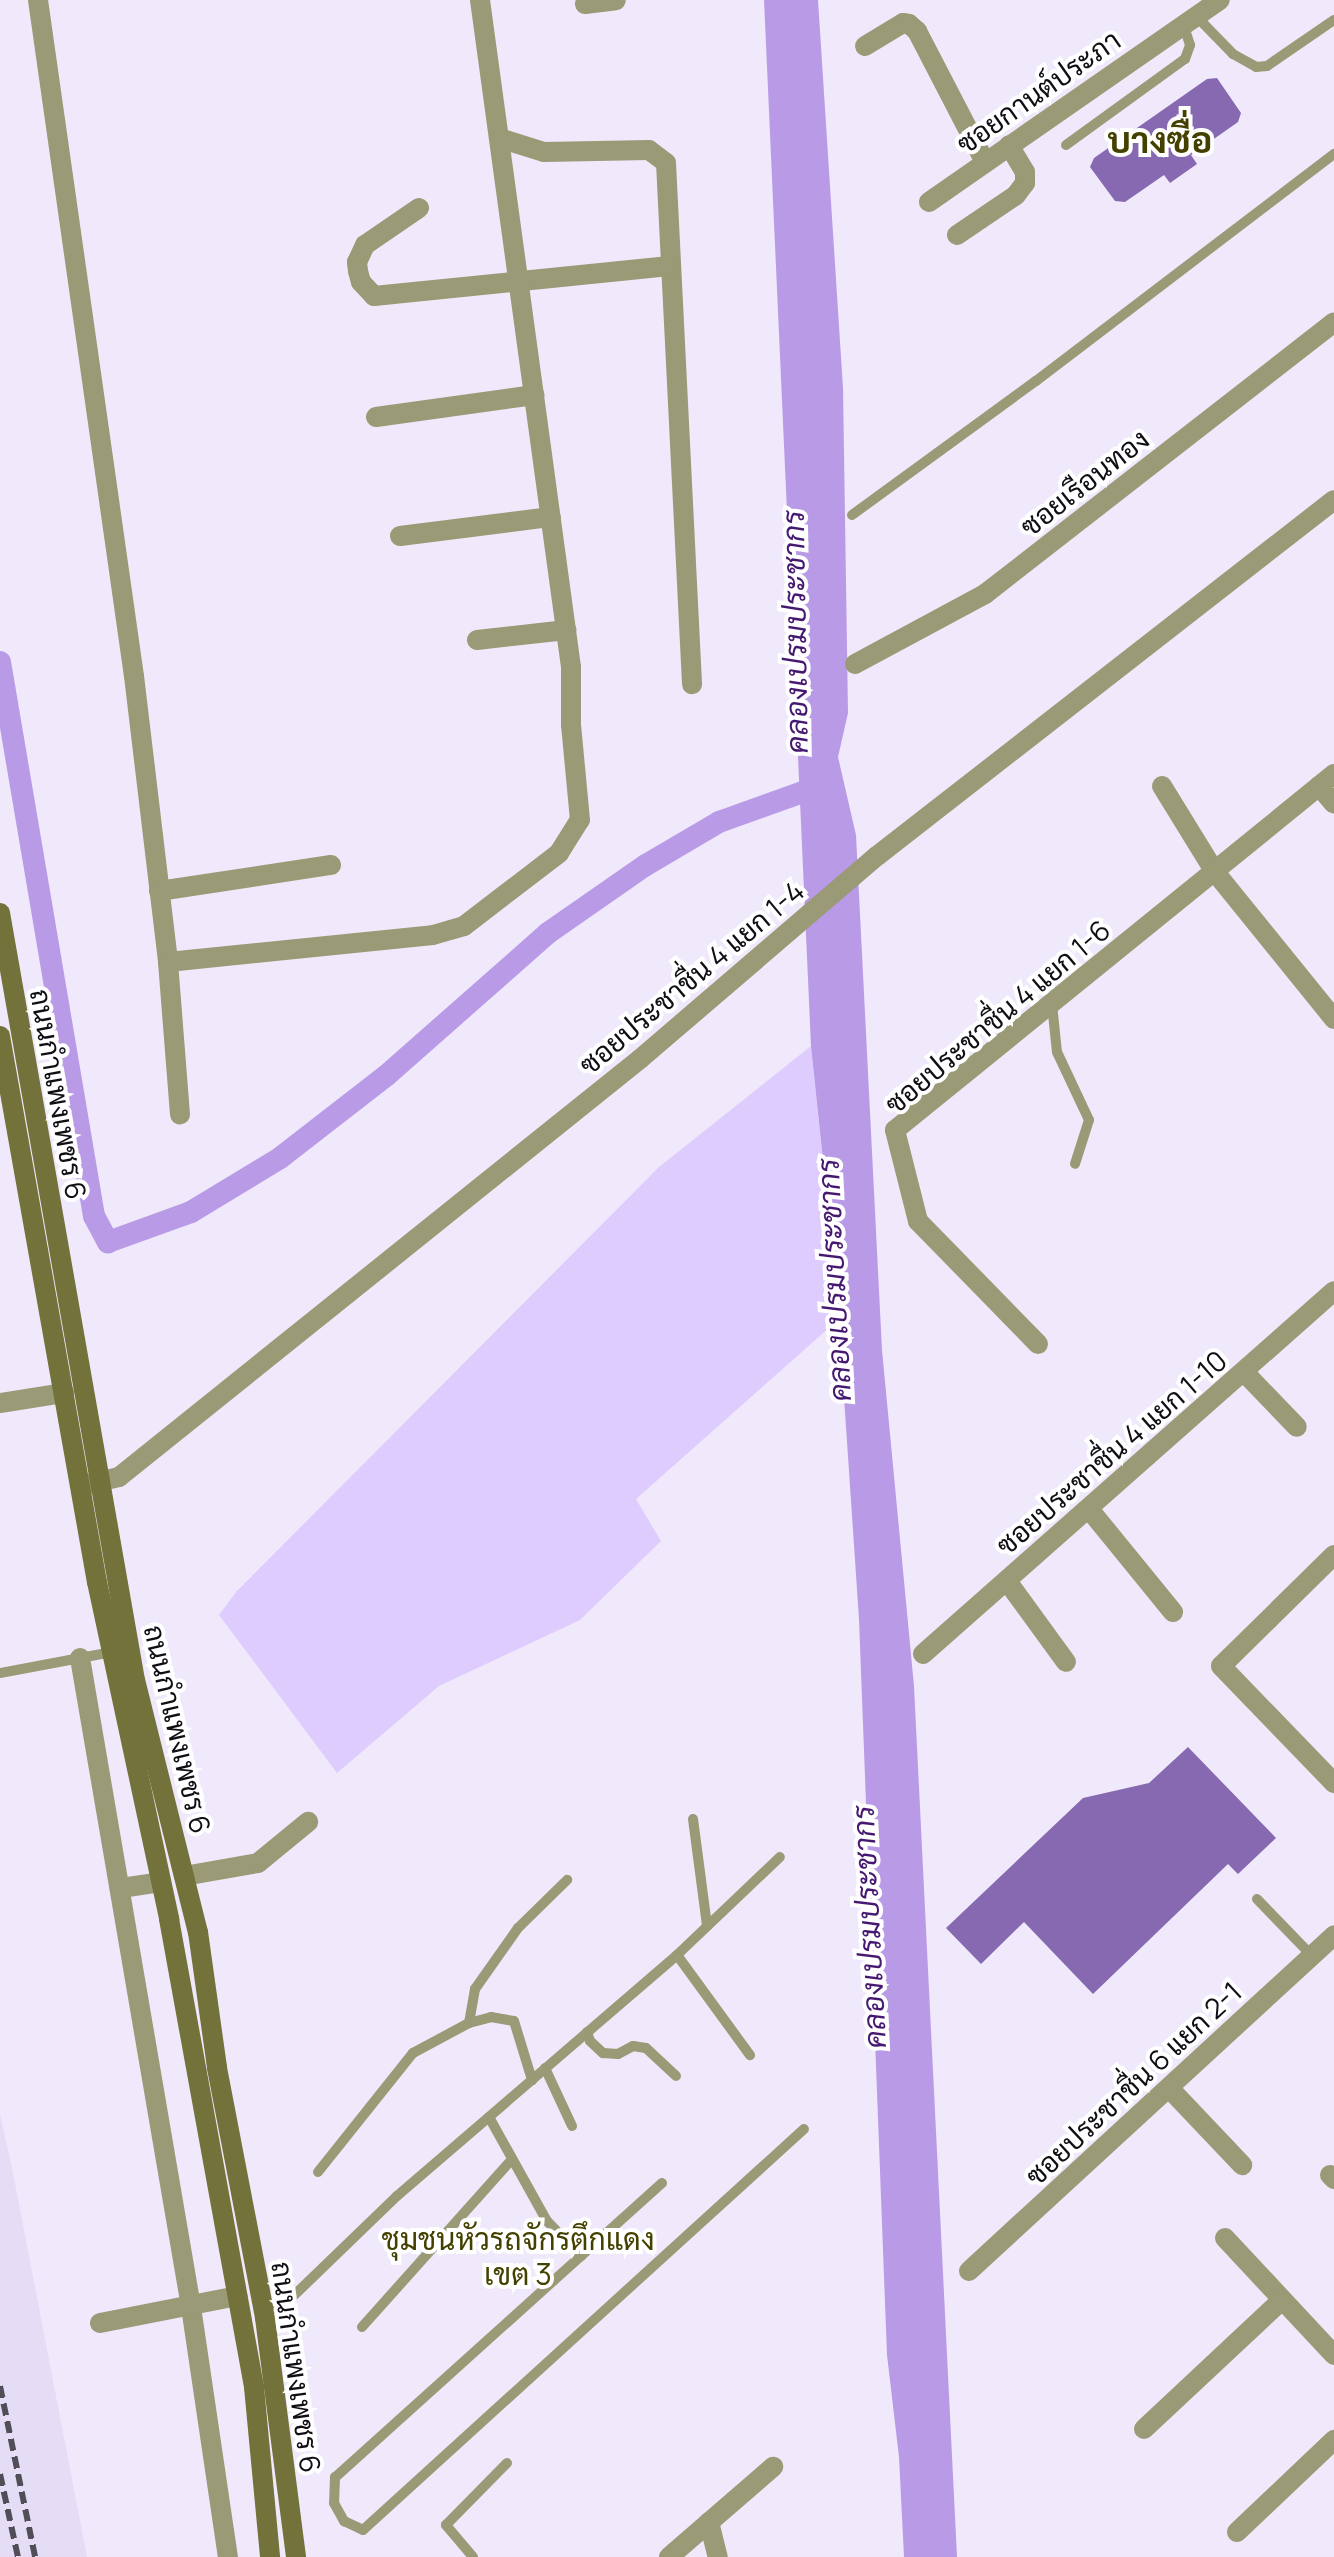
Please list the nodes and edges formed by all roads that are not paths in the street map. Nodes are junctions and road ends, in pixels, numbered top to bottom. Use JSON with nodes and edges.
{"nodes":[{"id":1,"x":38,"y":0,"type":"edge"},
{"id":2,"x":480,"y":0,"type":"edge"},
{"id":3,"x":616,"y":0,"type":"edge"},
{"id":4,"x":1220,"y":0,"type":"edge"},
{"id":5,"x":585,"y":4,"type":"dead end"},
{"id":6,"x":1190,"y":20,"type":"junction"},
{"id":7,"x":1334,"y":20,"type":"edge"},
{"id":8,"x":865,"y":46,"type":"dead end"},
{"id":9,"x":499,"y":138,"type":"junction"},
{"id":10,"x":1009,"y":145,"type":"junction"},
{"id":11,"x":1066,"y":145,"type":"dead end"},
{"id":12,"x":1334,"y":154,"type":"edge"},
{"id":13,"x":985,"y":162,"type":"junction"},
{"id":14,"x":929,"y":202,"type":"dead end"},
{"id":15,"x":419,"y":208,"type":"dead end"},
{"id":16,"x":957,"y":235,"type":"dead end"},
{"id":17,"x":669,"y":266,"type":"junction"},
{"id":18,"x":519,"y":281,"type":"junction"},
{"id":19,"x":1334,"y":322,"type":"edge"},
{"id":20,"x":534,"y":395,"type":"junction"},
{"id":21,"x":376,"y":417,"type":"dead end"},
{"id":22,"x":1334,"y":500,"type":"edge"},
{"id":23,"x":852,"y":515,"type":"dead end"},
{"id":24,"x":551,"y":517,"type":"junction"},
{"id":25,"x":400,"y":536,"type":"dead end"},
{"id":26,"x":566,"y":630,"type":"junction"},
{"id":27,"x":477,"y":640,"type":"dead end"},
{"id":28,"x":855,"y":664,"type":"dead end"},
{"id":29,"x":692,"y":684,"type":"dead end"},
{"id":30,"x":1327,"y":780,"type":"edge"},
{"id":31,"x":1162,"y":786,"type":"dead end"},
{"id":32,"x":1334,"y":804,"type":"edge"},
{"id":33,"x":331,"y":865,"type":"dead end"},
{"id":34,"x":1215,"y":872,"type":"junction"},
{"id":35,"x":159,"y":891,"type":"junction"},
{"id":36,"x":0,"y":913,"type":"edge"},
{"id":37,"x":168,"y":962,"type":"junction"},
{"id":38,"x":1052,"y":1004,"type":"junction"},
{"id":39,"x":1334,"y":1019,"type":"edge"},
{"id":40,"x":0,"y":1036,"type":"edge"},
{"id":41,"x":180,"y":1115,"type":"dead end"},
{"id":42,"x":1075,"y":1164,"type":"dead end"},
{"id":43,"x":1334,"y":1291,"type":"edge"},
{"id":44,"x":1038,"y":1344,"type":"dead end"},
{"id":45,"x":1244,"y":1372,"type":"junction"},
{"id":46,"x":64,"y":1393,"type":"junction"},
{"id":47,"x":0,"y":1403,"type":"edge"},
{"id":48,"x":1297,"y":1427,"type":"dead end"},
{"id":49,"x":90,"y":1484,"type":"junction"},
{"id":50,"x":1089,"y":1509,"type":"junction"},
{"id":51,"x":1330,"y":1567,"type":"edge"},
{"id":52,"x":1007,"y":1581,"type":"junction"},
{"id":53,"x":1173,"y":1612,"type":"dead end"},
{"id":54,"x":113,"y":1652,"type":"junction"},
{"id":55,"x":923,"y":1654,"type":"dead end"},
{"id":56,"x":80,"y":1658,"type":"junction"},
{"id":57,"x":1066,"y":1662,"type":"dead end"},
{"id":58,"x":0,"y":1673,"type":"edge"},
{"id":59,"x":1334,"y":1783,"type":"edge"},
{"id":60,"x":693,"y":1819,"type":"dead end"},
{"id":61,"x":308,"y":1822,"type":"dead end"},
{"id":62,"x":780,"y":1857,"type":"dead end"},
{"id":63,"x":184,"y":1876,"type":"junction"},
{"id":64,"x":567,"y":1880,"type":"dead end"},
{"id":65,"x":161,"y":1882,"type":"junction"},
{"id":66,"x":121,"y":1888,"type":"junction"},
{"id":67,"x":1257,"y":1899,"type":"dead end"},
{"id":68,"x":707,"y":1926,"type":"junction"},
{"id":69,"x":1334,"y":1935,"type":"edge"},
{"id":70,"x":677,"y":1955,"type":"junction"},
{"id":71,"x":1312,"y":1956,"type":"junction"},
{"id":72,"x":469,"y":2023,"type":"junction"},
{"id":73,"x":587,"y":2032,"type":"junction"},
{"id":74,"x":750,"y":2055,"type":"dead end"},
{"id":75,"x":545,"y":2068,"type":"junction"},
{"id":76,"x":676,"y":2076,"type":"dead end"},
{"id":77,"x":532,"y":2080,"type":"junction"},
{"id":78,"x":1170,"y":2089,"type":"junction"},
{"id":79,"x":489,"y":2117,"type":"junction"},
{"id":80,"x":572,"y":2126,"type":"dead end"},
{"id":81,"x":804,"y":2129,"type":"dead end"},
{"id":82,"x":512,"y":2159,"type":"junction"},
{"id":83,"x":1242,"y":2165,"type":"dead end"},
{"id":84,"x":318,"y":2172,"type":"dead end"},
{"id":85,"x":662,"y":2183,"type":"dead end"},
{"id":86,"x":1225,"y":2238,"type":"dead end"},
{"id":87,"x":581,"y":2256,"type":"junction"},
{"id":88,"x":969,"y":2271,"type":"dead end"},
{"id":89,"x":237,"y":2296,"type":"junction"},
{"id":90,"x":1282,"y":2300,"type":"junction"},
{"id":91,"x":191,"y":2307,"type":"junction"},
{"id":92,"x":265,"y":2318,"type":"junction"},
{"id":93,"x":100,"y":2323,"type":"dead end"},
{"id":94,"x":362,"y":2327,"type":"dead end"},
{"id":95,"x":1334,"y":2355,"type":"edge"},
{"id":96,"x":1144,"y":2429,"type":"dead end"},
{"id":97,"x":1334,"y":2440,"type":"edge"},
{"id":98,"x":507,"y":2463,"type":"dead end"},
{"id":99,"x":773,"y":2467,"type":"dead end"},
{"id":100,"x":709,"y":2522,"type":"junction"},
{"id":101,"x":1237,"y":2532,"type":"dead end"},
{"id":102,"x":228,"y":2557,"type":"edge"},
{"id":103,"x":270,"y":2557,"type":"edge"},
{"id":104,"x":296,"y":2557,"type":"edge"},
{"id":105,"x":473,"y":2557,"type":"edge"},
{"id":106,"x":669,"y":2557,"type":"edge"},
{"id":107,"x":718,"y":2557,"type":"edge"}],
"edges":[{"from":1,"to":35,"type":"street"},
{"from":2,"to":9,"type":"street"},
{"from":3,"to":5,"type":"street"},
{"from":4,"to":6,"type":"street","name":"ซอยกานต์ประภา"},
{"from":6,"to":7,"type":"lane"},
{"from":6,"to":10,"type":"street","name":"ซอยกานต์ประภา"},
{"from":6,"to":11,"type":"lane"},
{"from":8,"to":13,"type":"street"},
{"from":9,"to":17,"type":"street"},
{"from":9,"to":18,"type":"street"},
{"from":10,"to":13,"type":"street","name":"ซอยกานต์ประภา"},
{"from":10,"to":16,"type":"street"},
{"from":12,"to":23,"type":"lane"},
{"from":13,"to":14,"type":"street","name":"ซอยกานต์ประภา"},
{"from":15,"to":18,"type":"street"},
{"from":17,"to":18,"type":"street"},
{"from":17,"to":29,"type":"street"},
{"from":18,"to":20,"type":"street"},
{"from":19,"to":28,"type":"street","name":"ซอยเรือนทอง"},
{"from":20,"to":21,"type":"street"},
{"from":20,"to":24,"type":"street"},
{"from":22,"to":49,"type":"street","name":"ซอยประชาชื่น 4 แยก 1-4"},
{"from":24,"to":25,"type":"street"},
{"from":24,"to":26,"type":"street"},
{"from":26,"to":27,"type":"street"},
{"from":26,"to":37,"type":"street"},
{"from":30,"to":32,"type":"street"},
{"from":30,"to":34,"type":"street","name":"ซอยประชาชื่น 4 แยก 1-6"},
{"from":31,"to":34,"type":"street"},
{"from":33,"to":35,"type":"street"},
{"from":34,"to":38,"type":"street","name":"ซอยประชาชื่น 4 แยก 1-6"},
{"from":34,"to":39,"type":"street"},
{"from":35,"to":37,"type":"street"},
{"from":36,"to":49,"type":"street","name":"ถนนกำแพงเพชร 6"},
{"from":37,"to":41,"type":"street"},
{"from":38,"to":42,"type":"lane"},
{"from":38,"to":44,"type":"street","name":"ซอยประชาชื่น 4 แยก 1-6"},
{"from":40,"to":46,"type":"street","name":"ถนนกำแพงเพชร 6"},
{"from":43,"to":45,"type":"street","name":"ซอยประชาชื่น 4 แยก 1-10"},
{"from":45,"to":48,"type":"street"},
{"from":45,"to":50,"type":"street","name":"ซอยประชาชื่น 4 แยก 1-10"},
{"from":46,"to":47,"type":"street"},
{"from":46,"to":49,"type":"street","name":"ถนนกำแพงเพชร 6"},
{"from":49,"to":54,"type":"street","name":"ถนนกำแพงเพชร 6"},
{"from":49,"to":63,"type":"street","name":"ถนนกำแพงเพชร 6"},
{"from":50,"to":52,"type":"street","name":"ซอยประชาชื่น 4 แยก 1-10"},
{"from":50,"to":53,"type":"street"},
{"from":51,"to":59,"type":"street"},
{"from":52,"to":55,"type":"street","name":"ซอยประชาชื่น 4 แยก 1-10"},
{"from":52,"to":57,"type":"street"},
{"from":54,"to":56,"type":"lane"},
{"from":54,"to":65,"type":"street","name":"ถนนกำแพงเพชร 6"},
{"from":56,"to":58,"type":"lane"},
{"from":56,"to":66,"type":"street"},
{"from":60,"to":68,"type":"lane"},
{"from":61,"to":63,"type":"street"},
{"from":62,"to":68,"type":"lane"},
{"from":63,"to":92,"type":"street","name":"ถนนกำแพงเพชร 6"},
{"from":64,"to":72,"type":"lane"},
{"from":65,"to":66,"type":"street"},
{"from":65,"to":89,"type":"street","name":"ถนนกำแพงเพชร 6"},
{"from":66,"to":91,"type":"street"},
{"from":67,"to":71,"type":"lane"},
{"from":68,"to":70,"type":"lane"},
{"from":69,"to":71,"type":"street","name":"ซอยประชาชื่น 6 แยก 2-1"},
{"from":70,"to":73,"type":"lane"},
{"from":70,"to":74,"type":"lane"},
{"from":71,"to":78,"type":"street","name":"ซอยประชาชื่น 6 แยก 2-1"},
{"from":72,"to":77,"type":"lane"},
{"from":72,"to":84,"type":"lane"},
{"from":73,"to":75,"type":"lane"},
{"from":73,"to":76,"type":"lane"},
{"from":75,"to":77,"type":"lane"},
{"from":75,"to":80,"type":"lane"},
{"from":77,"to":79,"type":"lane"},
{"from":78,"to":83,"type":"street"},
{"from":78,"to":88,"type":"street","name":"ซอยประชาชื่น 6 แยก 2-1"},
{"from":79,"to":82,"type":"lane"},
{"from":79,"to":92,"type":"lane"},
{"from":81,"to":87,"type":"lane"},
{"from":82,"to":87,"type":"lane"},
{"from":82,"to":94,"type":"lane"},
{"from":85,"to":87,"type":"lane"},
{"from":86,"to":90,"type":"street"},
{"from":89,"to":91,"type":"street"},
{"from":89,"to":103,"type":"street","name":"ถนนกำแพงเพชร 6"},
{"from":90,"to":95,"type":"street"},
{"from":90,"to":96,"type":"street"},
{"from":91,"to":93,"type":"street"},
{"from":91,"to":102,"type":"street"},
{"from":92,"to":104,"type":"street","name":"ถนนกำแพงเพชร 6"},
{"from":97,"to":101,"type":"street"},
{"from":98,"to":105,"type":"lane"},
{"from":99,"to":100,"type":"street"},
{"from":100,"to":106,"type":"street"},
{"from":100,"to":107,"type":"street"}]}
